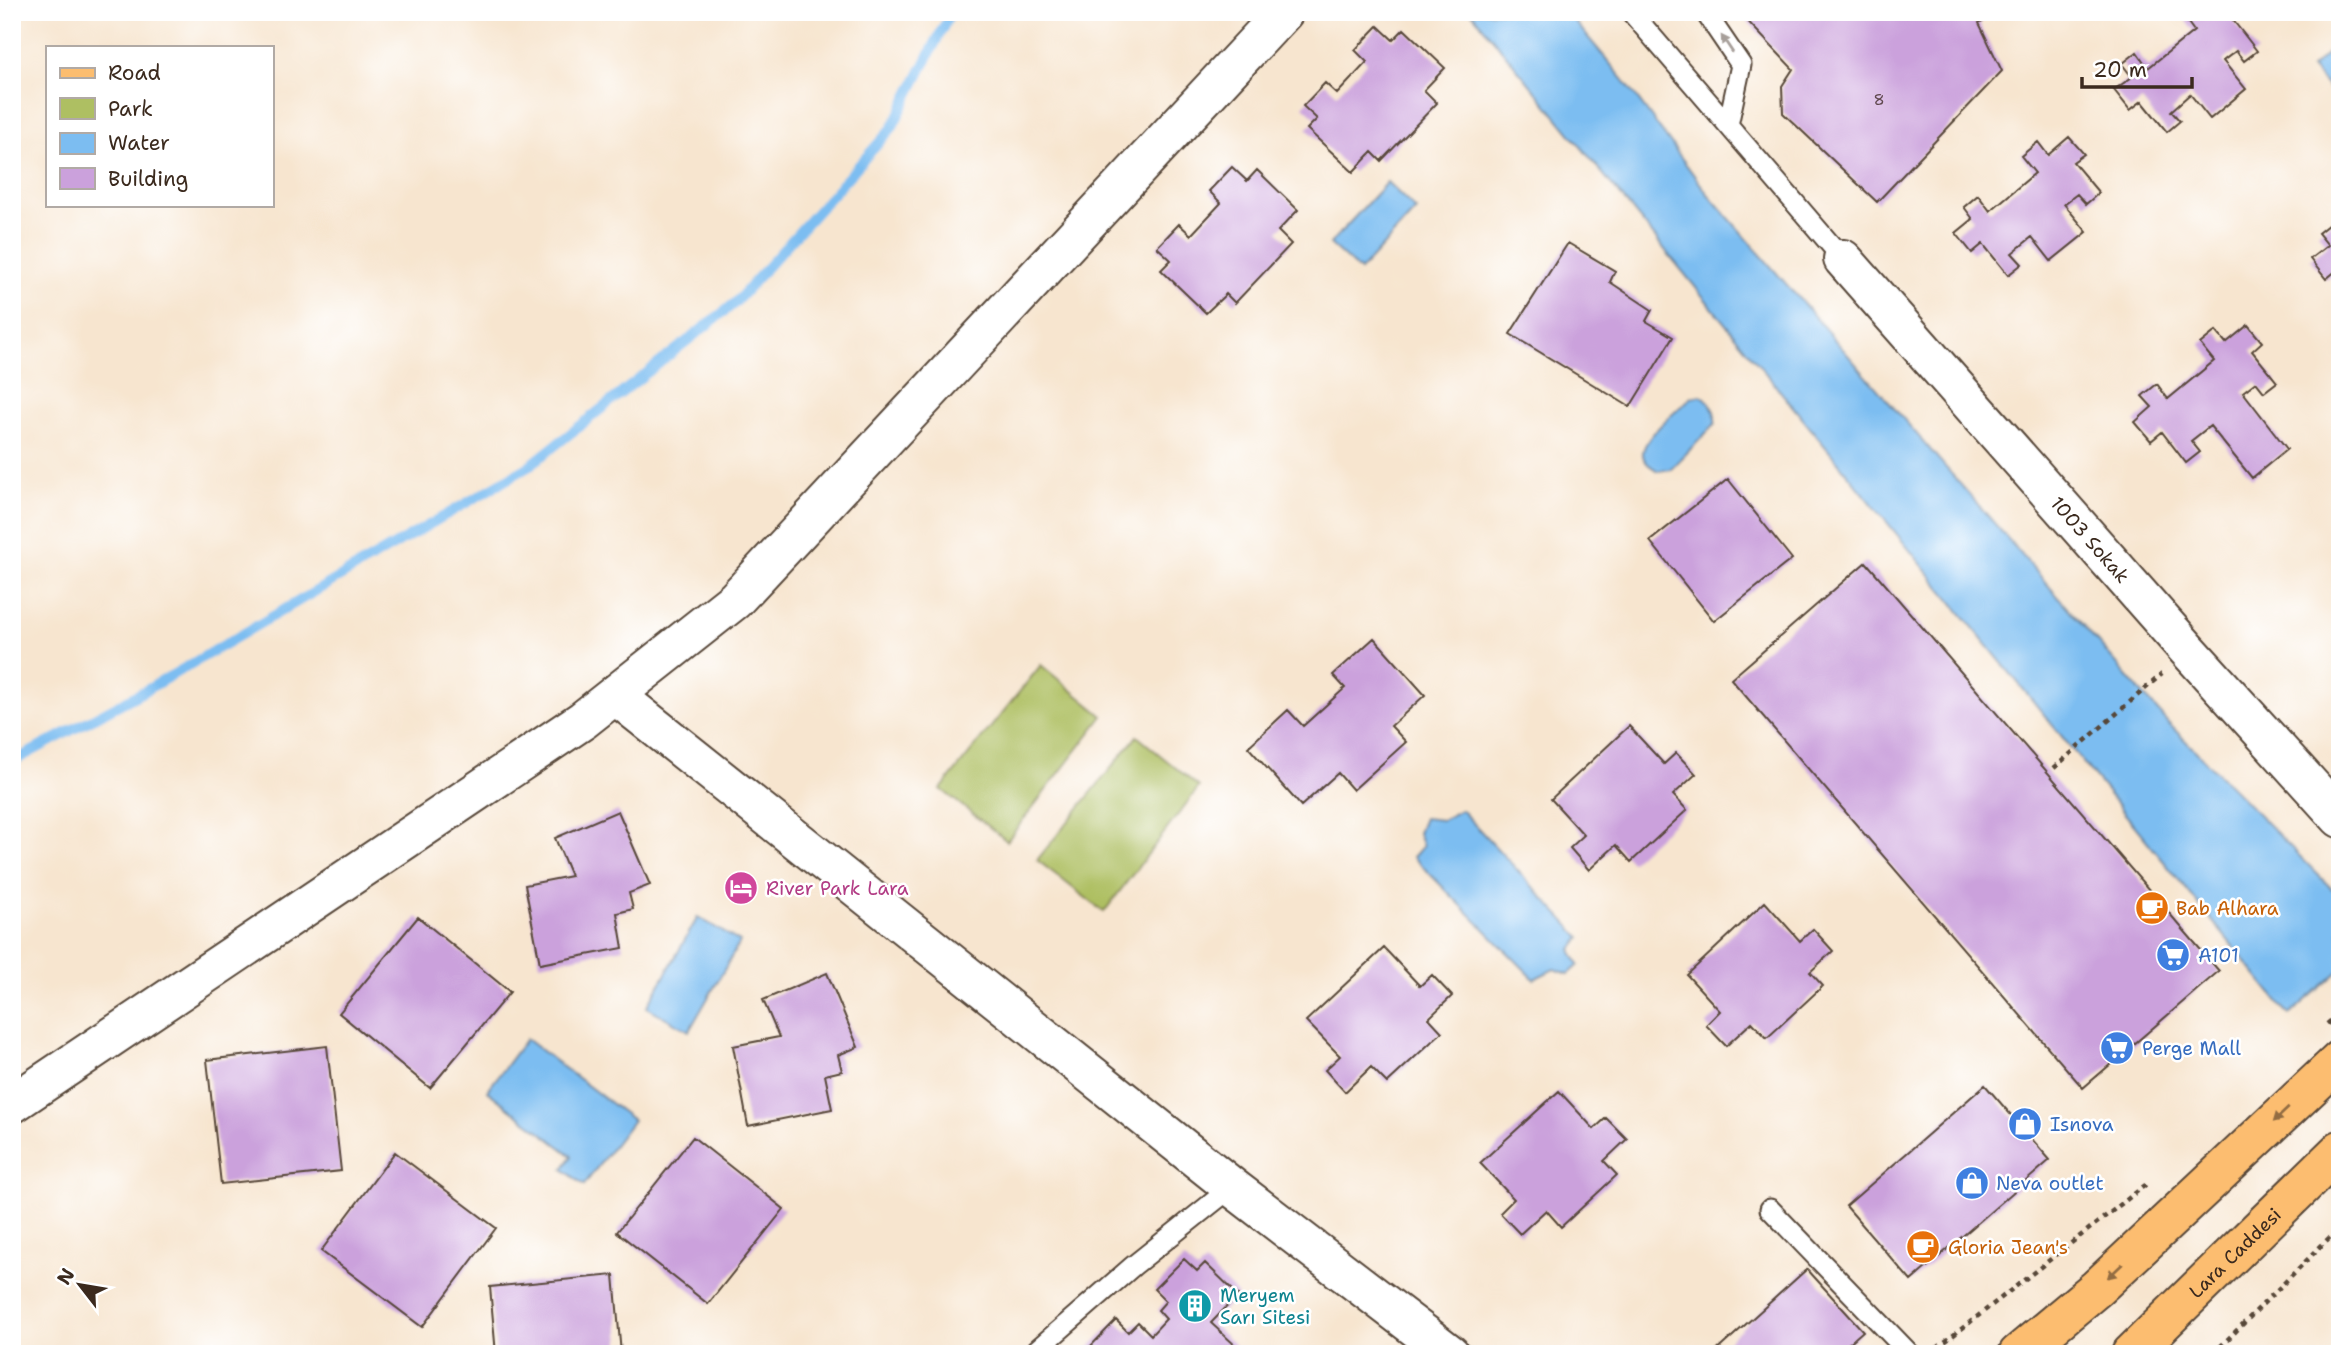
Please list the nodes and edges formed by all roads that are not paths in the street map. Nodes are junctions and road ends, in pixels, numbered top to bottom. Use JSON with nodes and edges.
{"nodes":[{"id":1,"x":1284,"y":12,"type":"edge"},
{"id":2,"x":1632,"y":12,"type":"edge"},
{"id":3,"x":1705,"y":12,"type":"edge"},
{"id":4,"x":1728,"y":125,"type":"junction"},
{"id":5,"x":1843,"y":259,"type":"joint"},
{"id":6,"x":615,"y":695,"type":"junction"},
{"id":7,"x":2340,"y":818,"type":"edge"},
{"id":8,"x":2335,"y":1064,"type":"edge"},
{"id":9,"x":12,"y":1104,"type":"edge"},
{"id":10,"x":2340,"y":1150,"type":"edge"},
{"id":11,"x":1232,"y":1187,"type":"junction"},
{"id":12,"x":1770,"y":1209,"type":"dead end"},
{"id":13,"x":1032,"y":1354,"type":"edge"},
{"id":14,"x":1450,"y":1354,"type":"edge"},
{"id":15,"x":1910,"y":1354,"type":"edge"},
{"id":16,"x":2018,"y":1354,"type":"edge"},
{"id":17,"x":2131,"y":1354,"type":"edge"}],
"edges":[{"from":1,"to":6,"type":"street"},
{"from":2,"to":4,"type":"lane"},
{"from":4,"to":3,"type":"lane","one_way":true},
{"from":4,"to":5,"type":"lane"},
{"from":5,"to":7,"type":"street","name":"1003 Sokak"},
{"from":6,"to":9,"type":"street"},
{"from":6,"to":11,"type":"street"},
{"from":8,"to":16,"type":"main road","one_way":true},
{"from":10,"to":17,"type":"main road","name":"Lara Caddesi"},
{"from":11,"to":13,"type":"lane"},
{"from":11,"to":14,"type":"street"},
{"from":12,"to":15,"type":"lane"}]}
